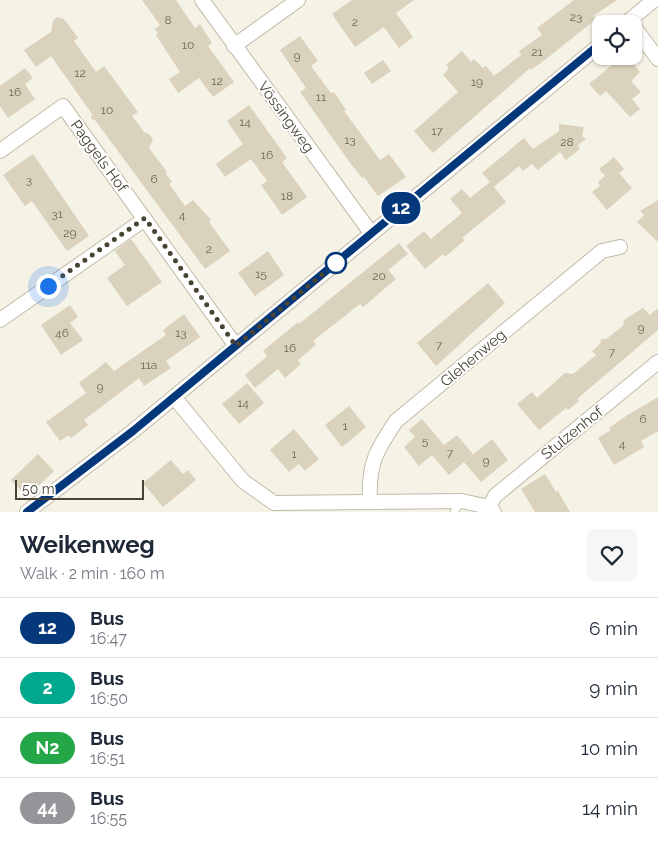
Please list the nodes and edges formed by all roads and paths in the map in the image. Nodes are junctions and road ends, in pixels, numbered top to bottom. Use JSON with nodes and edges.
{"nodes":[{"id":1,"x":202,"y":0,"type":"edge"},
{"id":2,"x":298,"y":0,"type":"edge"},
{"id":3,"x":654,"y":0,"type":"edge"},
{"id":4,"x":639,"y":15,"type":"edge"},
{"id":5,"x":642,"y":39,"type":"edge"},
{"id":6,"x":234,"y":46,"type":"junction"},
{"id":7,"x":592,"y":51,"type":"edge"},
{"id":8,"x":658,"y":59,"type":"edge"},
{"id":9,"x":0,"y":151,"type":"edge"},
{"id":10,"x":145,"y":218,"type":"junction"},
{"id":11,"x":371,"y":233,"type":"junction"},
{"id":12,"x":620,"y":247,"type":"dead end"},
{"id":13,"x":0,"y":320,"type":"edge"},
{"id":14,"x":236,"y":346,"type":"junction"},
{"id":15,"x":658,"y":362,"type":"edge"},
{"id":16,"x":174,"y":397,"type":"junction"},
{"id":17,"x":370,"y":500,"type":"junction"},
{"id":18,"x":458,"y":507,"type":"edge"},
{"id":19,"x":316,"y":508,"type":"edge"},
{"id":20,"x":492,"y":510,"type":"edge"},
{"id":21,"x":27,"y":512,"type":"edge"}],
"edges":[{"from":1,"to":6,"type":"street","name":"Vössingweg"},
{"from":2,"to":6,"type":"street"},
{"from":3,"to":4,"type":"street"},
{"from":5,"to":8,"type":"street"},
{"from":6,"to":11,"type":"street","name":"Vössingweg"},
{"from":7,"to":11,"type":"street"},
{"from":9,"to":10,"type":"street","name":"Paggels Hof"},
{"from":10,"to":13,"type":"street"},
{"from":10,"to":14,"type":"street","name":"Paggels Hof"},
{"from":11,"to":14,"type":"street"},
{"from":12,"to":17,"type":"street","name":"Glehenweg"},
{"from":14,"to":16,"type":"street"},
{"from":15,"to":20,"type":"street","name":"Stulzenhof"},
{"from":16,"to":19,"type":"street"},
{"from":16,"to":21,"type":"street"},
{"from":17,"to":18,"type":"street"},
{"from":17,"to":19,"type":"street"},
{"from":18,"to":20,"type":"street"}]}
